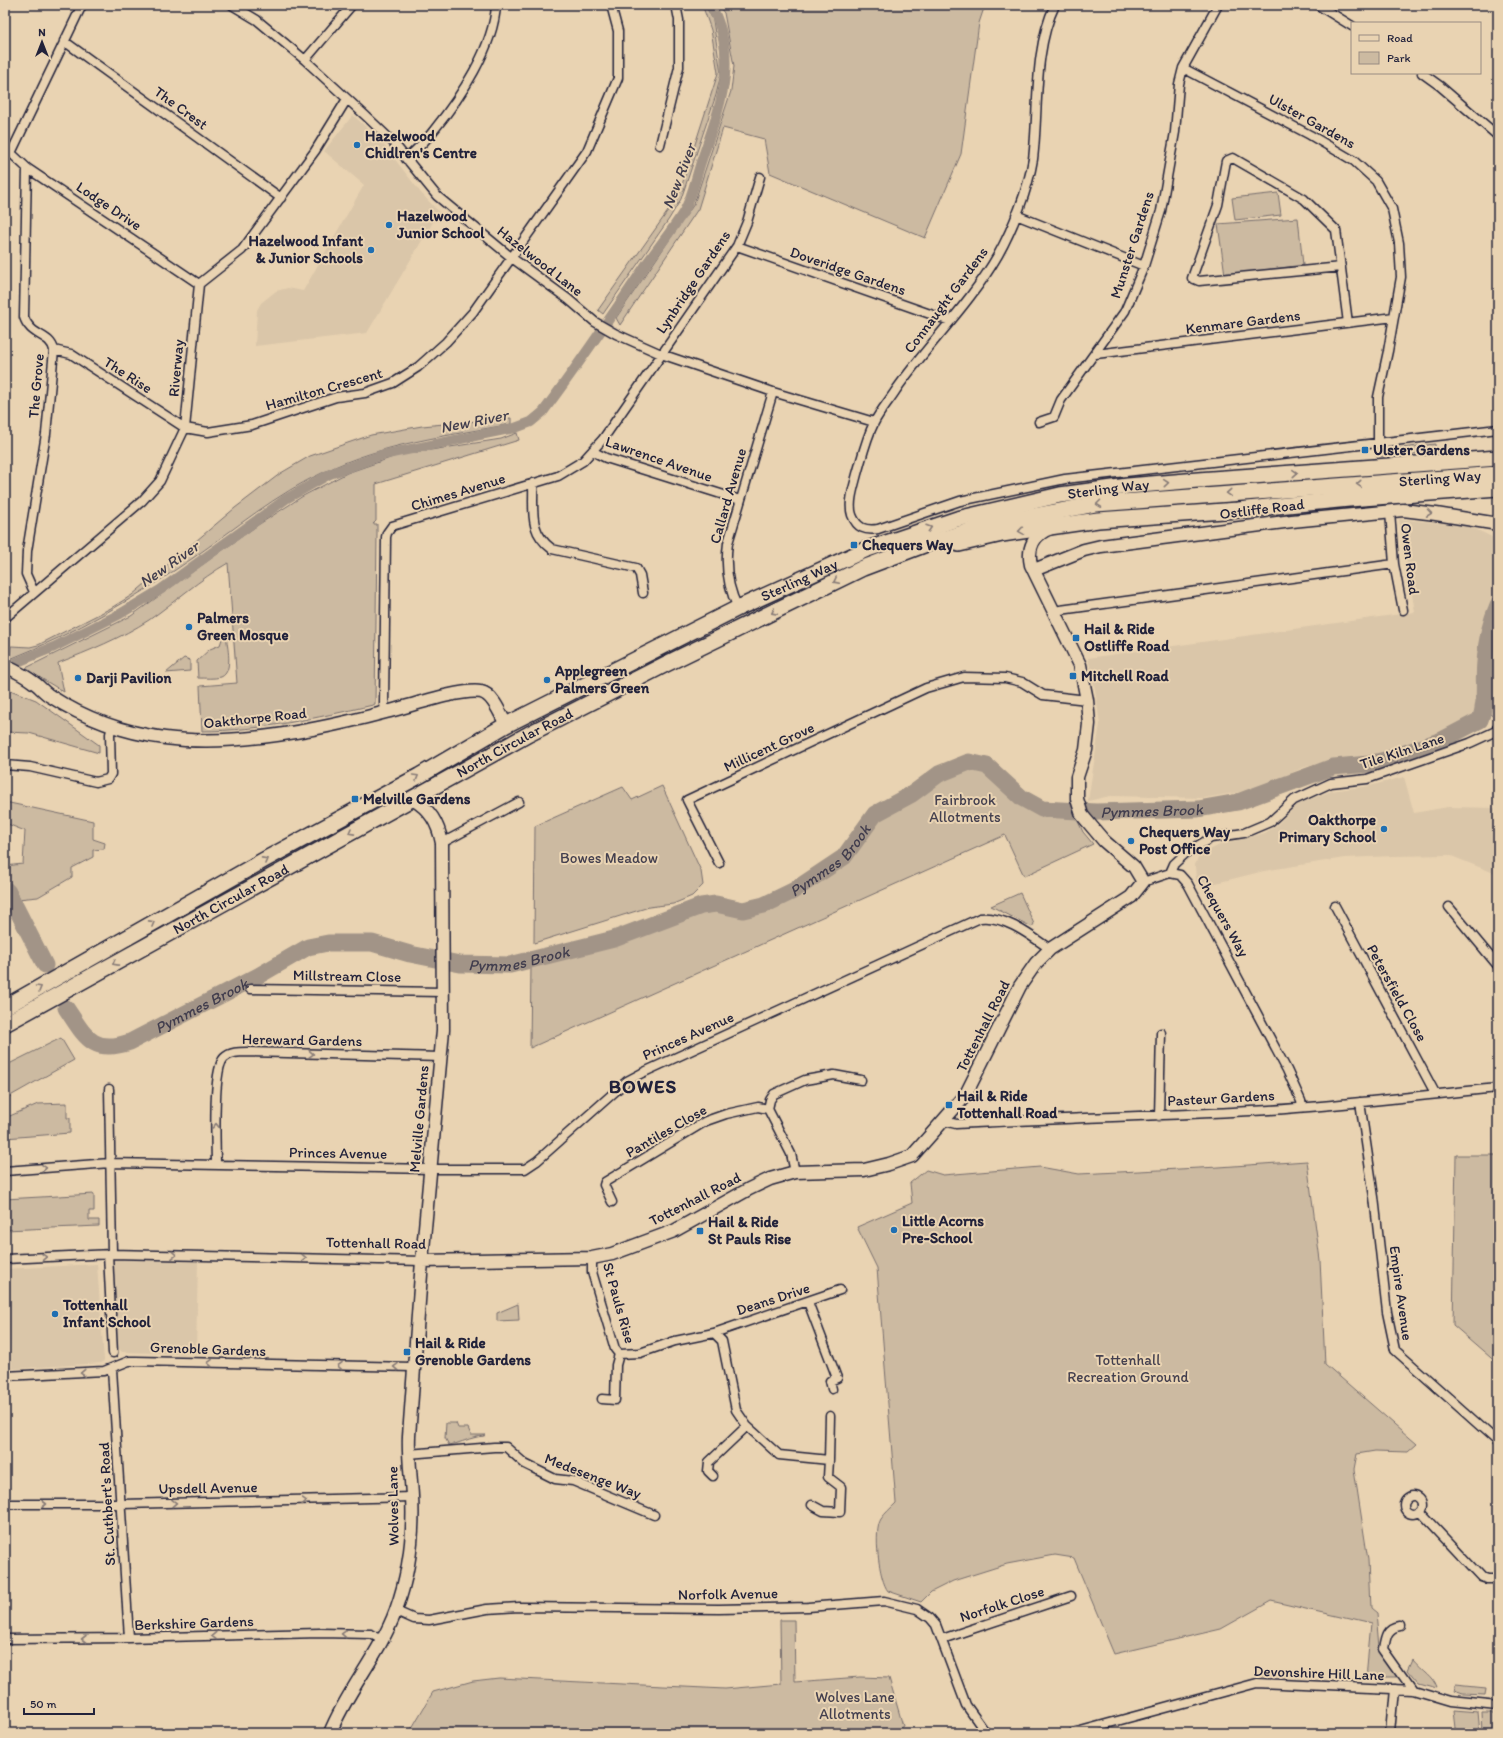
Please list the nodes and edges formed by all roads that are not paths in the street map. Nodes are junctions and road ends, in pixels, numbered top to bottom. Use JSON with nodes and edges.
{"nodes":[{"id":1,"x":82,"y":5,"type":"edge"},
{"id":2,"x":232,"y":5,"type":"edge"},
{"id":3,"x":352,"y":5,"type":"edge"},
{"id":4,"x":496,"y":5,"type":"edge"},
{"id":5,"x":611,"y":5,"type":"edge"},
{"id":6,"x":676,"y":5,"type":"edge"},
{"id":7,"x":1055,"y":5,"type":"edge"},
{"id":8,"x":1218,"y":5,"type":"edge"},
{"id":9,"x":1318,"y":5,"type":"edge"},
{"id":10,"x":1351,"y":25,"type":"edge"},
{"id":11,"x":64,"y":41,"type":"junction"},
{"id":12,"x":305,"y":60,"type":"junction"},
{"id":13,"x":1183,"y":68,"type":"junction"},
{"id":14,"x":1423,"y":74,"type":"edge"},
{"id":15,"x":346,"y":99,"type":"junction"},
{"id":16,"x":1498,"y":136,"type":"edge"},
{"id":17,"x":660,"y":145,"type":"dead end"},
{"id":18,"x":8,"y":153,"type":"edge"},
{"id":19,"x":406,"y":159,"type":"junction"},
{"id":20,"x":27,"y":168,"type":"junction"},
{"id":21,"x":760,"y":177,"type":"dead end"},
{"id":22,"x":281,"y":198,"type":"junction"},
{"id":23,"x":1016,"y":215,"type":"junction"},
{"id":24,"x":736,"y":246,"type":"junction"},
{"id":25,"x":512,"y":258,"type":"junction"},
{"id":26,"x":1144,"y":266,"type":"junction"},
{"id":27,"x":1340,"y":267,"type":"junction"},
{"id":28,"x":198,"y":284,"type":"junction"},
{"id":29,"x":1394,"y":317,"type":"junction"},
{"id":30,"x":950,"y":321,"type":"junction"},
{"id":31,"x":1348,"y":323,"type":"junction"},
{"id":32,"x":54,"y":350,"type":"junction"},
{"id":33,"x":661,"y":354,"type":"junction"},
{"id":34,"x":1096,"y":354,"type":"junction"},
{"id":35,"x":773,"y":392,"type":"junction"},
{"id":36,"x":874,"y":422,"type":"junction"},
{"id":37,"x":1040,"y":422,"type":"dead end"},
{"id":38,"x":185,"y":428,"type":"junction"},
{"id":39,"x":1498,"y":429,"type":"edge"},
{"id":40,"x":1378,"y":443,"type":"junction"},
{"id":41,"x":592,"y":451,"type":"junction"},
{"id":42,"x":1498,"y":454,"type":"edge"},
{"id":43,"x":1498,"y":458,"type":"edge"},
{"id":44,"x":1478,"y":459,"type":"junction"},
{"id":45,"x":1498,"y":474,"type":"edge"},
{"id":46,"x":533,"y":484,"type":"junction"},
{"id":47,"x":1495,"y":491,"type":"edge"},
{"id":48,"x":740,"y":500,"type":"junction"},
{"id":49,"x":1390,"y":512,"type":"junction"},
{"id":50,"x":1498,"y":524,"type":"edge"},
{"id":51,"x":1060,"y":526,"type":"junction"},
{"id":52,"x":1394,"y":564,"type":"junction"},
{"id":53,"x":1032,"y":565,"type":"junction"},
{"id":54,"x":863,"y":568,"type":"junction"},
{"id":55,"x":34,"y":592,"type":"junction"},
{"id":56,"x":643,"y":593,"type":"dead end"},
{"id":57,"x":738,"y":608,"type":"junction"},
{"id":58,"x":1053,"y":610,"type":"junction"},
{"id":59,"x":1403,"y":610,"type":"dead end"},
{"id":60,"x":5,"y":618,"type":"edge"},
{"id":61,"x":5,"y":666,"type":"edge"},
{"id":62,"x":1087,"y":700,"type":"junction"},
{"id":63,"x":386,"y":713,"type":"junction"},
{"id":64,"x":506,"y":724,"type":"junction"},
{"id":65,"x":112,"y":726,"type":"junction"},
{"id":66,"x":1498,"y":726,"type":"edge"},
{"id":67,"x":5,"y":765,"type":"edge"},
{"id":68,"x":417,"y":802,"type":"junction"},
{"id":69,"x":519,"y":802,"type":"dead end"},
{"id":70,"x":442,"y":843,"type":"junction"},
{"id":71,"x":719,"y":863,"type":"dead end"},
{"id":72,"x":1170,"y":873,"type":"junction"},
{"id":73,"x":1143,"y":882,"type":"junction"},
{"id":74,"x":1335,"y":906,"type":"dead end"},
{"id":75,"x":1449,"y":907,"type":"dead end"},
{"id":76,"x":1050,"y":949,"type":"junction"},
{"id":77,"x":1498,"y":966,"type":"edge"},
{"id":78,"x":250,"y":989,"type":"dead end"},
{"id":79,"x":443,"y":992,"type":"junction"},
{"id":80,"x":5,"y":1007,"type":"edge"},
{"id":81,"x":5,"y":1024,"type":"edge"},
{"id":82,"x":1161,"y":1033,"type":"dead end"},
{"id":83,"x":441,"y":1057,"type":"junction"},
{"id":84,"x":861,"y":1080,"type":"dead end"},
{"id":85,"x":1498,"y":1088,"type":"edge"},
{"id":86,"x":109,"y":1089,"type":"dead end"},
{"id":87,"x":1435,"y":1094,"type":"junction"},
{"id":88,"x":770,"y":1100,"type":"junction"},
{"id":89,"x":1360,"y":1102,"type":"junction"},
{"id":90,"x":758,"y":1107,"type":"junction"},
{"id":91,"x":1302,"y":1107,"type":"junction"},
{"id":92,"x":768,"y":1109,"type":"junction"},
{"id":93,"x":1159,"y":1116,"type":"junction"},
{"id":94,"x":944,"y":1121,"type":"junction"},
{"id":95,"x":110,"y":1163,"type":"junction"},
{"id":96,"x":216,"y":1165,"type":"junction"},
{"id":97,"x":431,"y":1169,"type":"junction"},
{"id":98,"x":5,"y":1171,"type":"edge"},
{"id":99,"x":795,"y":1172,"type":"junction"},
{"id":100,"x":612,"y":1202,"type":"dead end"},
{"id":101,"x":110,"y":1254,"type":"junction"},
{"id":102,"x":592,"y":1258,"type":"junction"},
{"id":103,"x":5,"y":1259,"type":"edge"},
{"id":104,"x":422,"y":1261,"type":"junction"},
{"id":105,"x":840,"y":1290,"type":"dead end"},
{"id":106,"x":808,"y":1302,"type":"junction"},
{"id":107,"x":714,"y":1334,"type":"junction"},
{"id":108,"x":113,"y":1354,"type":"dead end"},
{"id":109,"x":619,"y":1354,"type":"junction"},
{"id":110,"x":413,"y":1367,"type":"junction"},
{"id":111,"x":112,"y":1369,"type":"junction"},
{"id":112,"x":5,"y":1376,"type":"edge"},
{"id":113,"x":832,"y":1389,"type":"dead end"},
{"id":114,"x":602,"y":1399,"type":"dead end"},
{"id":115,"x":830,"y":1416,"type":"dead end"},
{"id":116,"x":747,"y":1426,"type":"junction"},
{"id":117,"x":1498,"y":1442,"type":"edge"},
{"id":118,"x":408,"y":1454,"type":"junction"},
{"id":119,"x":829,"y":1460,"type":"junction"},
{"id":120,"x":713,"y":1476,"type":"dead end"},
{"id":121,"x":412,"y":1497,"type":"junction"},
{"id":122,"x":5,"y":1504,"type":"edge"},
{"id":123,"x":122,"y":1504,"type":"junction"},
{"id":124,"x":812,"y":1505,"type":"dead end"},
{"id":125,"x":1419,"y":1511,"type":"dead end"},
{"id":126,"x":654,"y":1515,"type":"dead end"},
{"id":127,"x":1498,"y":1579,"type":"edge"},
{"id":128,"x":1071,"y":1596,"type":"dead end"},
{"id":129,"x":396,"y":1611,"type":"junction"},
{"id":130,"x":1400,"y":1626,"type":"dead end"},
{"id":131,"x":129,"y":1638,"type":"junction"},
{"id":132,"x":5,"y":1639,"type":"edge"},
{"id":133,"x":942,"y":1639,"type":"junction"},
{"id":134,"x":382,"y":1640,"type":"junction"},
{"id":135,"x":1394,"y":1689,"type":"junction"},
{"id":136,"x":1413,"y":1690,"type":"junction"},
{"id":137,"x":1498,"y":1706,"type":"edge"},
{"id":138,"x":330,"y":1733,"type":"edge"},
{"id":139,"x":986,"y":1733,"type":"edge"},
{"id":140,"x":1073,"y":1733,"type":"edge"},
{"id":141,"x":1390,"y":1733,"type":"edge"}],
"edges":[{"from":1,"to":11,"type":"street"},
{"from":2,"to":12,"type":"street","name":"Hazelwood Lane"},
{"from":3,"to":12,"type":"street"},
{"from":4,"to":19,"type":"street"},
{"from":5,"to":25,"type":"street","name":"Hamilton Crescent"},
{"from":6,"to":17,"type":"street"},
{"from":7,"to":23,"type":"street","name":"Connaught Gardens"},
{"from":8,"to":13,"type":"street","name":"Munster Gardens"},
{"from":9,"to":10,"type":"street"},
{"from":11,"to":18,"type":"street"},
{"from":11,"to":22,"type":"street","name":"The Crest"},
{"from":12,"to":15,"type":"street","name":"Hazelwood Lane"},
{"from":13,"to":26,"type":"street","name":"Munster Gardens"},
{"from":13,"to":29,"type":"street","name":"Ulster Gardens"},
{"from":14,"to":16,"type":"street"},
{"from":15,"to":19,"type":"street","name":"Hazelwood Lane"},
{"from":15,"to":22,"type":"street"},
{"from":18,"to":20,"type":"street","name":"Lodge Drive"},
{"from":19,"to":25,"type":"street","name":"Hazelwood Lane"},
{"from":20,"to":28,"type":"street","name":"Lodge Drive"},
{"from":20,"to":32,"type":"street","name":"The Grove"},
{"from":21,"to":24,"type":"street","name":"Lynbridge Gardens"},
{"from":22,"to":28,"type":"street"},
{"from":23,"to":26,"type":"street"},
{"from":23,"to":30,"type":"street","name":"Connaught Gardens"},
{"from":24,"to":30,"type":"street","name":"Doveridge Gardens"},
{"from":24,"to":33,"type":"street","name":"Lynbridge Gardens"},
{"from":25,"to":33,"type":"street","name":"Hazelwood Lane"},
{"from":25,"to":38,"type":"street","name":"Hamilton Crescent"},
{"from":26,"to":34,"type":"street","name":"Munster Gardens"},
{"from":27,"to":27,"type":"street"},
{"from":27,"to":31,"type":"street"},
{"from":28,"to":38,"type":"street","name":"Riverway"},
{"from":29,"to":31,"type":"street","name":"Kenmare Gardens"},
{"from":29,"to":40,"type":"street","name":"Ulster Gardens"},
{"from":30,"to":36,"type":"street","name":"Connaught Gardens"},
{"from":31,"to":34,"type":"street","name":"Kenmare Gardens"},
{"from":32,"to":38,"type":"street","name":"The Rise"},
{"from":32,"to":55,"type":"street","name":"The Grove"},
{"from":33,"to":35,"type":"street","name":"Hazelwood Lane"},
{"from":33,"to":41,"type":"street","name":"Chimes Avenue"},
{"from":34,"to":37,"type":"street","name":"Munster Gardens"},
{"from":35,"to":36,"type":"street","name":"Hazelwood Lane"},
{"from":35,"to":48,"type":"street","name":"Callard Avenue"},
{"from":36,"to":40,"type":"street","name":"Connaught Gardens"},
{"from":38,"to":55,"type":"street","name":"Riverway"},
{"from":39,"to":40,"type":"street"},
{"from":41,"to":46,"type":"street","name":"Chimes Avenue"},
{"from":41,"to":48,"type":"street","name":"Lawrence Avenue"},
{"from":42,"to":44,"type":"highway"},
{"from":43,"to":44,"type":"highway","name":"Sterling Way"},
{"from":57,"to":44,"type":"highway","name":"Sterling Way","one_way":true},
{"from":45,"to":54,"type":"highway","name":"Sterling Way","one_way":true},
{"from":46,"to":56,"type":"street"},
{"from":46,"to":63,"type":"street","name":"Chimes Avenue"},
{"from":47,"to":51,"type":"highway"},
{"from":48,"to":57,"type":"street","name":"Callard Avenue"},
{"from":49,"to":50,"type":"street","name":"Ostliffe Road","one_way":true},
{"from":49,"to":52,"type":"street","name":"Owen Road"},
{"from":49,"to":53,"type":"street","name":"Ostliffe Road"},
{"from":51,"to":53,"type":"street"},
{"from":51,"to":54,"type":"highway","one_way":true},
{"from":52,"to":58,"type":"street"},
{"from":52,"to":59,"type":"street","name":"Owen Road"},
{"from":53,"to":58,"type":"street"},
{"from":54,"to":68,"type":"highway","name":"North Circular Road","one_way":true},
{"from":55,"to":60,"type":"street","name":"Riverway"},
{"from":57,"to":64,"type":"highway","name":"North Circular Road"},
{"from":58,"to":62,"type":"street"},
{"from":61,"to":65,"type":"street","name":"Oakthorpe Road"},
{"from":62,"to":71,"type":"street","name":"Millicent Grove"},
{"from":62,"to":73,"type":"street"},
{"from":63,"to":64,"type":"street","name":"Oakthorpe Road"},
{"from":63,"to":65,"type":"street","name":"Oakthorpe Road"},
{"from":80,"to":64,"type":"highway","name":"North Circular Road","one_way":true},
{"from":65,"to":67,"type":"street"},
{"from":66,"to":72,"type":"street","name":"Tile Kiln Lane"},
{"from":68,"to":70,"type":"street","name":"Melville Gardens"},
{"from":68,"to":81,"type":"highway","name":"North Circular Road","one_way":true},
{"from":69,"to":70,"type":"street"},
{"from":70,"to":79,"type":"street","name":"Melville Gardens"},
{"from":72,"to":73,"type":"street"},
{"from":72,"to":91,"type":"street","name":"Chequers Way"},
{"from":73,"to":76,"type":"street","name":"Tottenhall Road"},
{"from":74,"to":87,"type":"street","name":"Petersfield Close"},
{"from":75,"to":77,"type":"street"},
{"from":76,"to":94,"type":"street","name":"Tottenhall Road"},
{"from":76,"to":97,"type":"street","name":"Princes Avenue"},
{"from":78,"to":79,"type":"street","name":"Millstream Close"},
{"from":79,"to":83,"type":"street","name":"Melville Gardens"},
{"from":82,"to":93,"type":"street"},
{"from":96,"to":83,"type":"street","name":"Hereward Gardens","one_way":true},
{"from":83,"to":97,"type":"street","name":"Melville Gardens"},
{"from":84,"to":88,"type":"street"},
{"from":85,"to":87,"type":"street","name":"Pasteur Gardens"},
{"from":86,"to":95,"type":"street"},
{"from":87,"to":89,"type":"street","name":"Pasteur Gardens"},
{"from":88,"to":90,"type":"street"},
{"from":88,"to":92,"type":"street"},
{"from":89,"to":91,"type":"street","name":"Pasteur Gardens"},
{"from":89,"to":117,"type":"street","name":"Empire Avenue"},
{"from":90,"to":92,"type":"street","name":"Pantiles Close"},
{"from":90,"to":100,"type":"street","name":"Pantiles Close"},
{"from":91,"to":93,"type":"street","name":"Pasteur Gardens"},
{"from":92,"to":99,"type":"street"},
{"from":93,"to":94,"type":"street","name":"Pasteur Gardens"},
{"from":94,"to":99,"type":"street","name":"Tottenhall Road"},
{"from":95,"to":96,"type":"street","name":"Princes Avenue"},
{"from":98,"to":95,"type":"street","name":"Princes Avenue","one_way":true},
{"from":95,"to":101,"type":"street"},
{"from":96,"to":97,"type":"street","name":"Princes Avenue"},
{"from":97,"to":104,"type":"street","name":"Melville Gardens"},
{"from":99,"to":102,"type":"street","name":"Tottenhall Road"},
{"from":103,"to":101,"type":"street","name":"Tottenhall Road","one_way":true},
{"from":101,"to":104,"type":"street","name":"Tottenhall Road","one_way":true},
{"from":101,"to":108,"type":"street"},
{"from":102,"to":104,"type":"street","name":"Tottenhall Road"},
{"from":102,"to":109,"type":"street","name":"St Pauls Rise"},
{"from":104,"to":110,"type":"street","name":"Wolves Lane"},
{"from":105,"to":106,"type":"street","name":"Deans Drive"},
{"from":106,"to":107,"type":"street","name":"Deans Drive"},
{"from":106,"to":113,"type":"street"},
{"from":107,"to":109,"type":"street","name":"St Pauls Rise"},
{"from":107,"to":116,"type":"street"},
{"from":109,"to":114,"type":"street"},
{"from":110,"to":111,"type":"street","name":"Grenoble Gardens","one_way":true},
{"from":110,"to":118,"type":"street","name":"Wolves Lane"},
{"from":111,"to":112,"type":"street","name":"Grenoble Gardens","one_way":true},
{"from":111,"to":123,"type":"street","name":"St. Cuthbert's Road"},
{"from":115,"to":119,"type":"street"},
{"from":116,"to":119,"type":"street"},
{"from":116,"to":120,"type":"street"},
{"from":118,"to":121,"type":"street","name":"Wolves Lane"},
{"from":118,"to":126,"type":"street","name":"Medesenge Way"},
{"from":119,"to":124,"type":"street"},
{"from":123,"to":121,"type":"street","name":"Upsdell Avenue","one_way":true},
{"from":121,"to":129,"type":"street","name":"Wolves Lane"},
{"from":122,"to":123,"type":"street","name":"Upsdell Avenue","one_way":true},
{"from":123,"to":131,"type":"street","name":"St. Cuthbert's Road"},
{"from":125,"to":127,"type":"street"},
{"from":128,"to":133,"type":"street","name":"Norfolk Close"},
{"from":129,"to":133,"type":"street","name":"Norfolk Avenue"},
{"from":129,"to":134,"type":"street","name":"Wolves Lane"},
{"from":130,"to":136,"type":"street"},
{"from":131,"to":132,"type":"street","name":"Berkshire Gardens","one_way":true},
{"from":134,"to":131,"type":"street","name":"Berkshire Gardens","one_way":true},
{"from":133,"to":139,"type":"street","name":"Norfolk Avenue"},
{"from":134,"to":138,"type":"street","name":"Wolves Lane"},
{"from":135,"to":136,"type":"street","name":"Devonshire Hill Lane"},
{"from":135,"to":140,"type":"street","name":"Devonshire Hill Lane"},
{"from":135,"to":141,"type":"street"},
{"from":136,"to":137,"type":"street","name":"Devonshire Hill Lane"}]}
